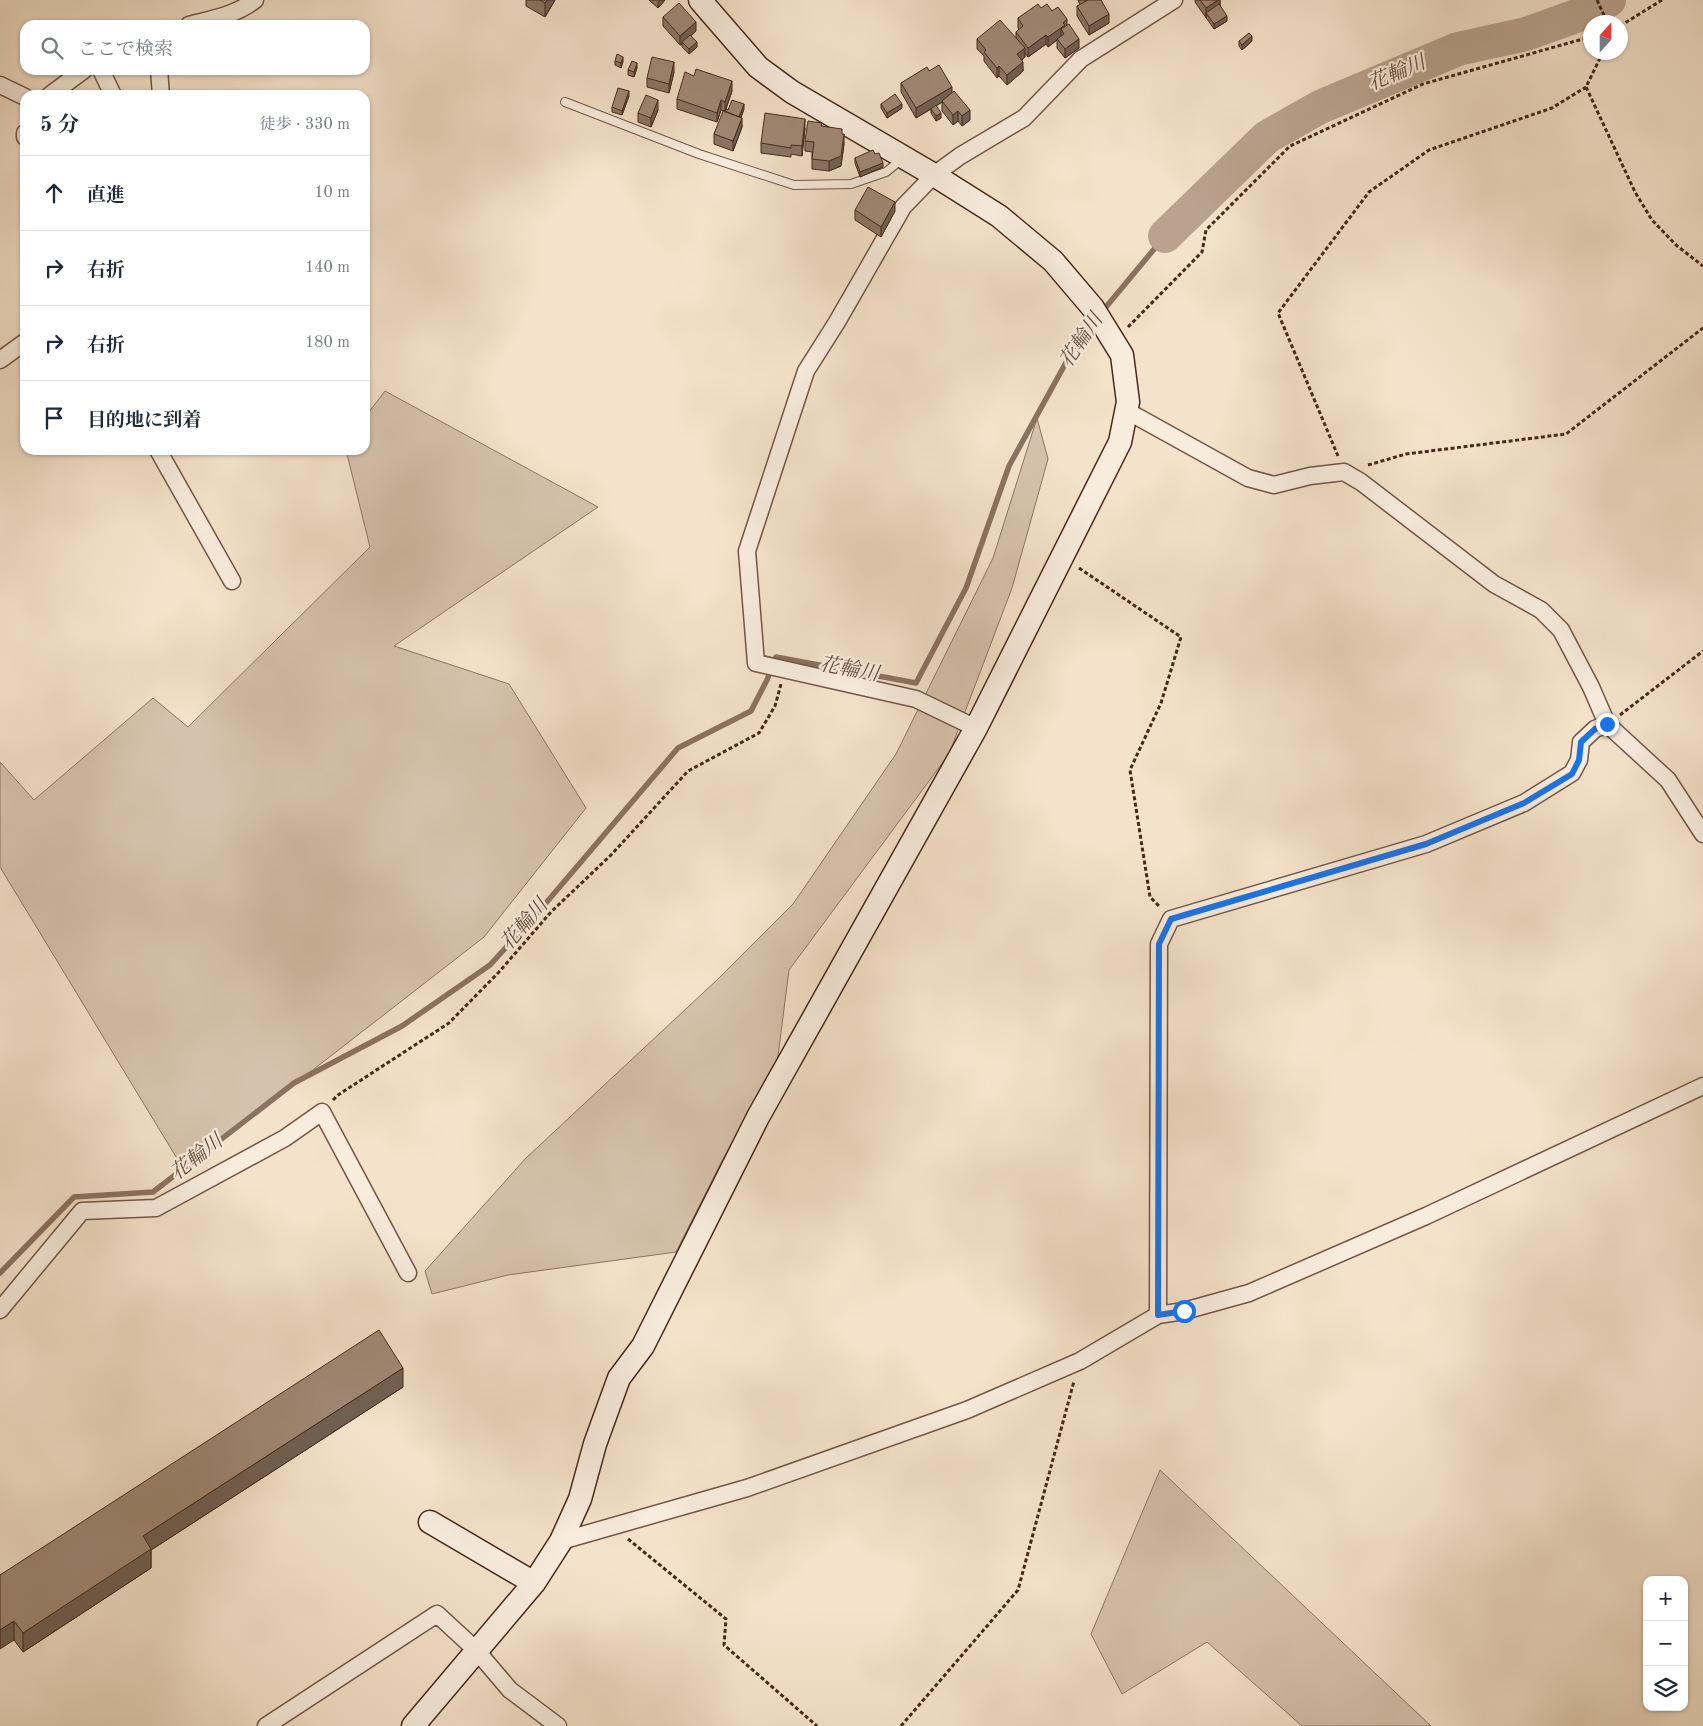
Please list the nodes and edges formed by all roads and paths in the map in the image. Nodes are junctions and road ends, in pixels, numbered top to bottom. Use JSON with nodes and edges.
{"nodes":[{"id":1,"x":256,"y":0,"type":"edge"},
{"id":2,"x":700,"y":0,"type":"edge"},
{"id":3,"x":1174,"y":0,"type":"edge"},
{"id":4,"x":1597,"y":0,"type":"edge"},
{"id":5,"x":1662,"y":0,"type":"edge"},
{"id":6,"x":1604,"y":15,"type":"edge"},
{"id":7,"x":207,"y":20,"type":"edge"},
{"id":8,"x":1628,"y":21,"type":"edge"},
{"id":9,"x":1583,"y":39,"type":"edge"},
{"id":10,"x":1599,"y":60,"type":"edge"},
{"id":11,"x":77,"y":75,"type":"edge"},
{"id":12,"x":103,"y":75,"type":"edge"},
{"id":13,"x":159,"y":75,"type":"edge"},
{"id":14,"x":0,"y":85,"type":"edge"},
{"id":15,"x":1586,"y":87,"type":"junction"},
{"id":16,"x":57,"y":90,"type":"edge"},
{"id":17,"x":111,"y":90,"type":"edge"},
{"id":18,"x":161,"y":90,"type":"edge"},
{"id":19,"x":20,"y":95,"type":"edge"},
{"id":20,"x":565,"y":102,"type":"dead end"},
{"id":21,"x":903,"y":158,"type":"junction"},
{"id":22,"x":934,"y":175,"type":"junction"},
{"id":23,"x":1703,"y":266,"type":"edge"},
{"id":24,"x":1703,"y":328,"type":"edge"},
{"id":25,"x":1114,"y":342,"type":"junction"},
{"id":26,"x":20,"y":346,"type":"edge"},
{"id":27,"x":0,"y":360,"type":"edge"},
{"id":28,"x":1127,"y":411,"type":"junction"},
{"id":29,"x":161,"y":455,"type":"edge"},
{"id":30,"x":1344,"y":472,"type":"junction"},
{"id":31,"x":1062,"y":557,"type":"junction"},
{"id":32,"x":232,"y":581,"type":"dead end"},
{"id":33,"x":1703,"y":651,"type":"edge"},
{"id":34,"x":785,"y":669,"type":"junction"},
{"id":35,"x":1607,"y":724,"type":"junction"},
{"id":36,"x":976,"y":728,"type":"junction"},
{"id":37,"x":1703,"y":834,"type":"edge"},
{"id":38,"x":1171,"y":919,"type":"junction"},
{"id":39,"x":1703,"y":1086,"type":"edge"},
{"id":40,"x":322,"y":1112,"type":"junction"},
{"id":41,"x":408,"y":1273,"type":"dead end"},
{"id":42,"x":0,"y":1310,"type":"edge"},
{"id":43,"x":1158,"y":1315,"type":"junction"},
{"id":44,"x":1080,"y":1361,"type":"junction"},
{"id":45,"x":430,"y":1522,"type":"dead end"},
{"id":46,"x":614,"y":1527,"type":"junction"},
{"id":47,"x":561,"y":1541,"type":"junction"},
{"id":48,"x":534,"y":1583,"type":"junction"},
{"id":49,"x":476,"y":1650,"type":"junction"},
{"id":50,"x":266,"y":1726,"type":"edge"},
{"id":51,"x":413,"y":1726,"type":"edge"},
{"id":52,"x":558,"y":1726,"type":"edge"},
{"id":53,"x":817,"y":1726,"type":"edge"},
{"id":54,"x":901,"y":1726,"type":"edge"}],
"edges":[{"from":1,"to":7,"type":"street"},
{"from":2,"to":21,"type":"street"},
{"from":3,"to":22,"type":"street"},
{"from":4,"to":6,"type":"path"},
{"from":5,"to":8,"type":"path"},
{"from":9,"to":25,"type":"path"},
{"from":10,"to":15,"type":"path"},
{"from":11,"to":16,"type":"street"},
{"from":12,"to":17,"type":"street"},
{"from":13,"to":18,"type":"street"},
{"from":14,"to":19,"type":"street"},
{"from":15,"to":23,"type":"path"},
{"from":15,"to":30,"type":"path"},
{"from":20,"to":21,"type":"lane"},
{"from":21,"to":22,"type":"street"},
{"from":22,"to":25,"type":"street"},
{"from":22,"to":34,"type":"street"},
{"from":24,"to":30,"type":"path"},
{"from":25,"to":28,"type":"street"},
{"from":26,"to":27,"type":"street"},
{"from":28,"to":30,"type":"street"},
{"from":28,"to":31,"type":"street"},
{"from":29,"to":32,"type":"street"},
{"from":30,"to":35,"type":"street"},
{"from":31,"to":36,"type":"street"},
{"from":31,"to":38,"type":"path"},
{"from":33,"to":35,"type":"path"},
{"from":34,"to":36,"type":"street"},
{"from":34,"to":40,"type":"path"},
{"from":35,"to":37,"type":"street"},
{"from":35,"to":38,"type":"street"},
{"from":36,"to":47,"type":"street"},
{"from":38,"to":43,"type":"street"},
{"from":39,"to":43,"type":"street"},
{"from":40,"to":41,"type":"street"},
{"from":40,"to":42,"type":"street"},
{"from":43,"to":44,"type":"street"},
{"from":44,"to":46,"type":"street"},
{"from":44,"to":54,"type":"path"},
{"from":45,"to":48,"type":"street"},
{"from":46,"to":47,"type":"street"},
{"from":46,"to":53,"type":"path"},
{"from":47,"to":48,"type":"street"},
{"from":48,"to":49,"type":"street"},
{"from":49,"to":50,"type":"street"},
{"from":49,"to":51,"type":"street"},
{"from":49,"to":52,"type":"street"}]}
